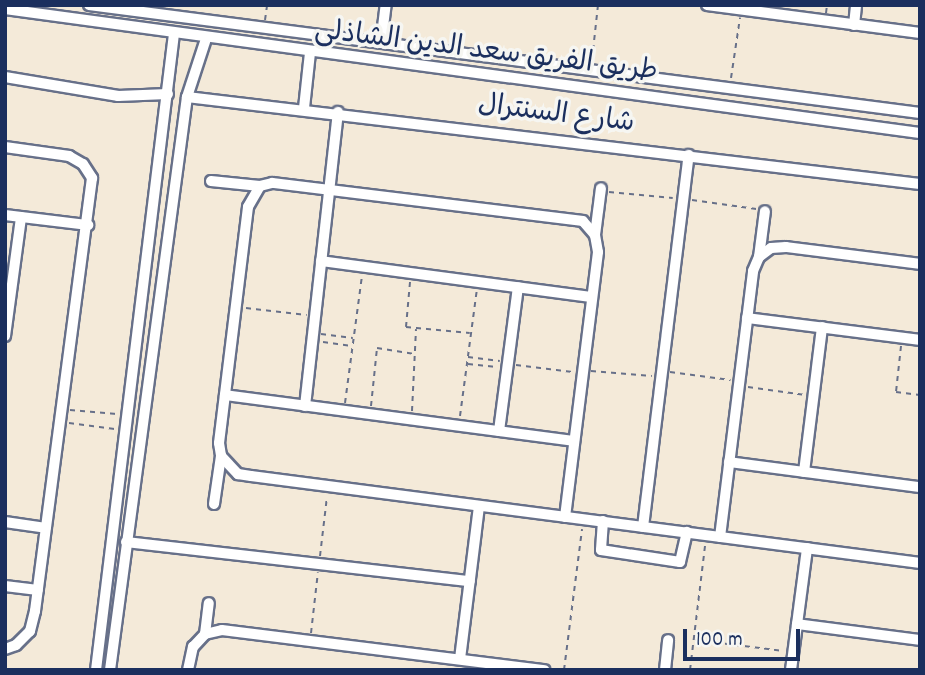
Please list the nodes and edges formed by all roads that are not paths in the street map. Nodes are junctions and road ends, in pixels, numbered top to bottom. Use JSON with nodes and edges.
{"nodes":[{"id":1,"x":89,"y":5,"type":"edge"},
{"id":2,"x":386,"y":5,"type":"edge"},
{"id":3,"x":707,"y":5,"type":"edge"},
{"id":4,"x":856,"y":5,"type":"edge"},
{"id":5,"x":102,"y":7,"type":"edge"},
{"id":6,"x":5,"y":9,"type":"edge"},
{"id":7,"x":788,"y":11,"type":"edge"},
{"id":8,"x":139,"y":12,"type":"junction"},
{"id":9,"x":97,"y":24,"type":"junction"},
{"id":10,"x":854,"y":24,"type":"junction"},
{"id":11,"x":134,"y":29,"type":"junction"},
{"id":12,"x":920,"y":33,"type":"edge"},
{"id":13,"x":174,"y":34,"type":"junction"},
{"id":14,"x":206,"y":39,"type":"junction"},
{"id":15,"x":381,"y":43,"type":"junction"},
{"id":16,"x":310,"y":53,"type":"junction"},
{"id":17,"x":172,"y":58,"type":"junction"},
{"id":18,"x":195,"y":62,"type":"junction"},
{"id":19,"x":539,"y":63,"type":"junction"},
{"id":20,"x":576,"y":68,"type":"junction"},
{"id":21,"x":5,"y":77,"type":"edge"},
{"id":22,"x":535,"y":82,"type":"junction"},
{"id":23,"x":569,"y":87,"type":"junction"},
{"id":24,"x":168,"y":94,"type":"junction"},
{"id":25,"x":187,"y":97,"type":"junction"},
{"id":26,"x":304,"y":108,"type":"junction"},
{"id":27,"x":338,"y":112,"type":"junction"},
{"id":28,"x":920,"y":113,"type":"edge"},
{"id":29,"x":920,"y":133,"type":"edge"},
{"id":30,"x":5,"y":147,"type":"edge"},
{"id":31,"x":689,"y":155,"type":"junction"},
{"id":32,"x":211,"y":181,"type":"dead end"},
{"id":33,"x":920,"y":184,"type":"edge"},
{"id":34,"x":260,"y":186,"type":"junction"},
{"id":35,"x":601,"y":188,"type":"dead end"},
{"id":36,"x":329,"y":189,"type":"junction"},
{"id":37,"x":765,"y":211,"type":"dead end"},
{"id":38,"x":5,"y":215,"type":"edge"},
{"id":39,"x":21,"y":217,"type":"junction"},
{"id":40,"x":88,"y":225,"type":"junction"},
{"id":41,"x":595,"y":234,"type":"junction"},
{"id":42,"x":759,"y":257,"type":"junction"},
{"id":43,"x":321,"y":261,"type":"junction"},
{"id":44,"x":920,"y":264,"type":"edge"},
{"id":45,"x":518,"y":287,"type":"junction"},
{"id":46,"x":592,"y":296,"type":"junction"},
{"id":47,"x":8,"y":298,"type":"edge"},
{"id":48,"x":747,"y":318,"type":"junction"},
{"id":49,"x":822,"y":327,"type":"junction"},
{"id":50,"x":5,"y":336,"type":"edge"},
{"id":51,"x":920,"y":340,"type":"edge"},
{"id":52,"x":225,"y":395,"type":"junction"},
{"id":53,"x":304,"y":405,"type":"junction"},
{"id":54,"x":499,"y":431,"type":"junction"},
{"id":55,"x":575,"y":441,"type":"junction"},
{"id":56,"x":220,"y":456,"type":"junction"},
{"id":57,"x":729,"y":462,"type":"junction"},
{"id":58,"x":804,"y":472,"type":"junction"},
{"id":59,"x":920,"y":487,"type":"edge"},
{"id":60,"x":214,"y":504,"type":"dead end"},
{"id":61,"x":479,"y":506,"type":"junction"},
{"id":62,"x":565,"y":517,"type":"junction"},
{"id":63,"x":5,"y":522,"type":"edge"},
{"id":64,"x":603,"y":522,"type":"junction"},
{"id":65,"x":643,"y":527,"type":"junction"},
{"id":66,"x":46,"y":528,"type":"junction"},
{"id":67,"x":687,"y":532,"type":"junction"},
{"id":68,"x":720,"y":537,"type":"junction"},
{"id":69,"x":126,"y":542,"type":"junction"},
{"id":70,"x":807,"y":548,"type":"junction"},
{"id":71,"x":920,"y":563,"type":"edge"},
{"id":72,"x":470,"y":582,"type":"junction"},
{"id":73,"x":5,"y":586,"type":"edge"},
{"id":74,"x":38,"y":590,"type":"junction"},
{"id":75,"x":209,"y":603,"type":"dead end"},
{"id":76,"x":797,"y":624,"type":"junction"},
{"id":77,"x":205,"y":634,"type":"junction"},
{"id":78,"x":668,"y":640,"type":"dead end"},
{"id":79,"x":920,"y":640,"type":"edge"},
{"id":80,"x":5,"y":649,"type":"edge"},
{"id":81,"x":460,"y":659,"type":"junction"},
{"id":82,"x":96,"y":670,"type":"edge"},
{"id":83,"x":110,"y":670,"type":"edge"},
{"id":84,"x":188,"y":670,"type":"edge"},
{"id":85,"x":544,"y":670,"type":"edge"},
{"id":86,"x":665,"y":670,"type":"edge"},
{"id":87,"x":791,"y":670,"type":"edge"}],
"edges":[{"from":1,"to":5,"type":"street","name":"طريق الفريق سعد الدين الشاذلى"},
{"from":2,"to":15,"type":"street"},
{"from":3,"to":7,"type":"street"},
{"from":4,"to":10,"type":"street"},
{"from":5,"to":8,"type":"street","name":"طريق الفريق سعد الدين الشاذلى"},
{"from":5,"to":9,"type":"street"},
{"from":6,"to":9,"type":"street","name":"طريق الفريق سعد الدين الشاذلى"},
{"from":7,"to":10,"type":"street"},
{"from":8,"to":11,"type":"street"},
{"from":8,"to":15,"type":"street","name":"طريق الفريق سعد الدين الشاذلى"},
{"from":9,"to":11,"type":"street","name":"طريق الفريق سعد الدين الشاذلى"},
{"from":10,"to":12,"type":"street"},
{"from":11,"to":13,"type":"street","name":"طريق الفريق سعد الدين الشاذلى"},
{"from":13,"to":14,"type":"street","name":"طريق الفريق سعد الدين الشاذلى"},
{"from":13,"to":17,"type":"street"},
{"from":14,"to":16,"type":"street","name":"طريق الفريق سعد الدين الشاذلى"},
{"from":14,"to":18,"type":"street"},
{"from":15,"to":19,"type":"street","name":"طريق الفريق سعد الدين الشاذلى"},
{"from":16,"to":22,"type":"street","name":"طريق الفريق سعد الدين الشاذلى"},
{"from":16,"to":26,"type":"street"},
{"from":17,"to":18,"type":"street"},
{"from":17,"to":24,"type":"street"},
{"from":18,"to":25,"type":"street"},
{"from":19,"to":20,"type":"street","name":"طريق الفريق سعد الدين الشاذلى"},
{"from":19,"to":22,"type":"street"},
{"from":20,"to":23,"type":"street"},
{"from":20,"to":28,"type":"street","name":"طريق الفريق سعد الدين الشاذلى"},
{"from":21,"to":24,"type":"street"},
{"from":22,"to":23,"type":"street","name":"طريق الفريق سعد الدين الشاذلى"},
{"from":23,"to":29,"type":"street","name":"طريق الفريق سعد الدين الشاذلى"},
{"from":24,"to":82,"type":"street"},
{"from":25,"to":26,"type":"street","name":"شارع السنترال"},
{"from":25,"to":69,"type":"street"},
{"from":26,"to":27,"type":"street","name":"شارع السنترال"},
{"from":27,"to":31,"type":"street","name":"شارع السنترال"},
{"from":27,"to":36,"type":"street"},
{"from":30,"to":40,"type":"street"},
{"from":31,"to":33,"type":"street","name":"شارع السنترال"},
{"from":31,"to":65,"type":"street"},
{"from":32,"to":34,"type":"street"},
{"from":34,"to":36,"type":"street"},
{"from":34,"to":52,"type":"street"},
{"from":35,"to":41,"type":"street"},
{"from":36,"to":41,"type":"street"},
{"from":36,"to":43,"type":"street"},
{"from":37,"to":42,"type":"street"},
{"from":38,"to":39,"type":"street"},
{"from":39,"to":40,"type":"street"},
{"from":39,"to":47,"type":"street"},
{"from":40,"to":66,"type":"street"},
{"from":41,"to":46,"type":"street"},
{"from":42,"to":44,"type":"street"},
{"from":42,"to":48,"type":"street"},
{"from":43,"to":45,"type":"street"},
{"from":43,"to":53,"type":"street"},
{"from":45,"to":46,"type":"street"},
{"from":45,"to":54,"type":"street"},
{"from":46,"to":55,"type":"street"},
{"from":47,"to":50,"type":"street"},
{"from":48,"to":49,"type":"street"},
{"from":48,"to":57,"type":"street"},
{"from":49,"to":51,"type":"street"},
{"from":49,"to":58,"type":"street"},
{"from":52,"to":53,"type":"street"},
{"from":52,"to":56,"type":"street"},
{"from":53,"to":54,"type":"street"},
{"from":54,"to":55,"type":"street"},
{"from":55,"to":62,"type":"street"},
{"from":56,"to":60,"type":"street"},
{"from":56,"to":61,"type":"street"},
{"from":57,"to":58,"type":"street"},
{"from":57,"to":68,"type":"street"},
{"from":58,"to":59,"type":"street"},
{"from":61,"to":62,"type":"street"},
{"from":61,"to":72,"type":"street"},
{"from":62,"to":64,"type":"street"},
{"from":63,"to":66,"type":"street"},
{"from":64,"to":65,"type":"street"},
{"from":64,"to":67,"type":"street"},
{"from":65,"to":67,"type":"street"},
{"from":66,"to":74,"type":"street"},
{"from":67,"to":68,"type":"street"},
{"from":68,"to":70,"type":"street"},
{"from":69,"to":72,"type":"street"},
{"from":69,"to":83,"type":"street"},
{"from":70,"to":71,"type":"street"},
{"from":70,"to":76,"type":"street"},
{"from":72,"to":81,"type":"street"},
{"from":73,"to":74,"type":"street"},
{"from":74,"to":80,"type":"street"},
{"from":75,"to":77,"type":"street"},
{"from":76,"to":79,"type":"street"},
{"from":76,"to":87,"type":"street"},
{"from":77,"to":81,"type":"street"},
{"from":77,"to":84,"type":"street"},
{"from":78,"to":86,"type":"street"},
{"from":81,"to":85,"type":"street"}]}
